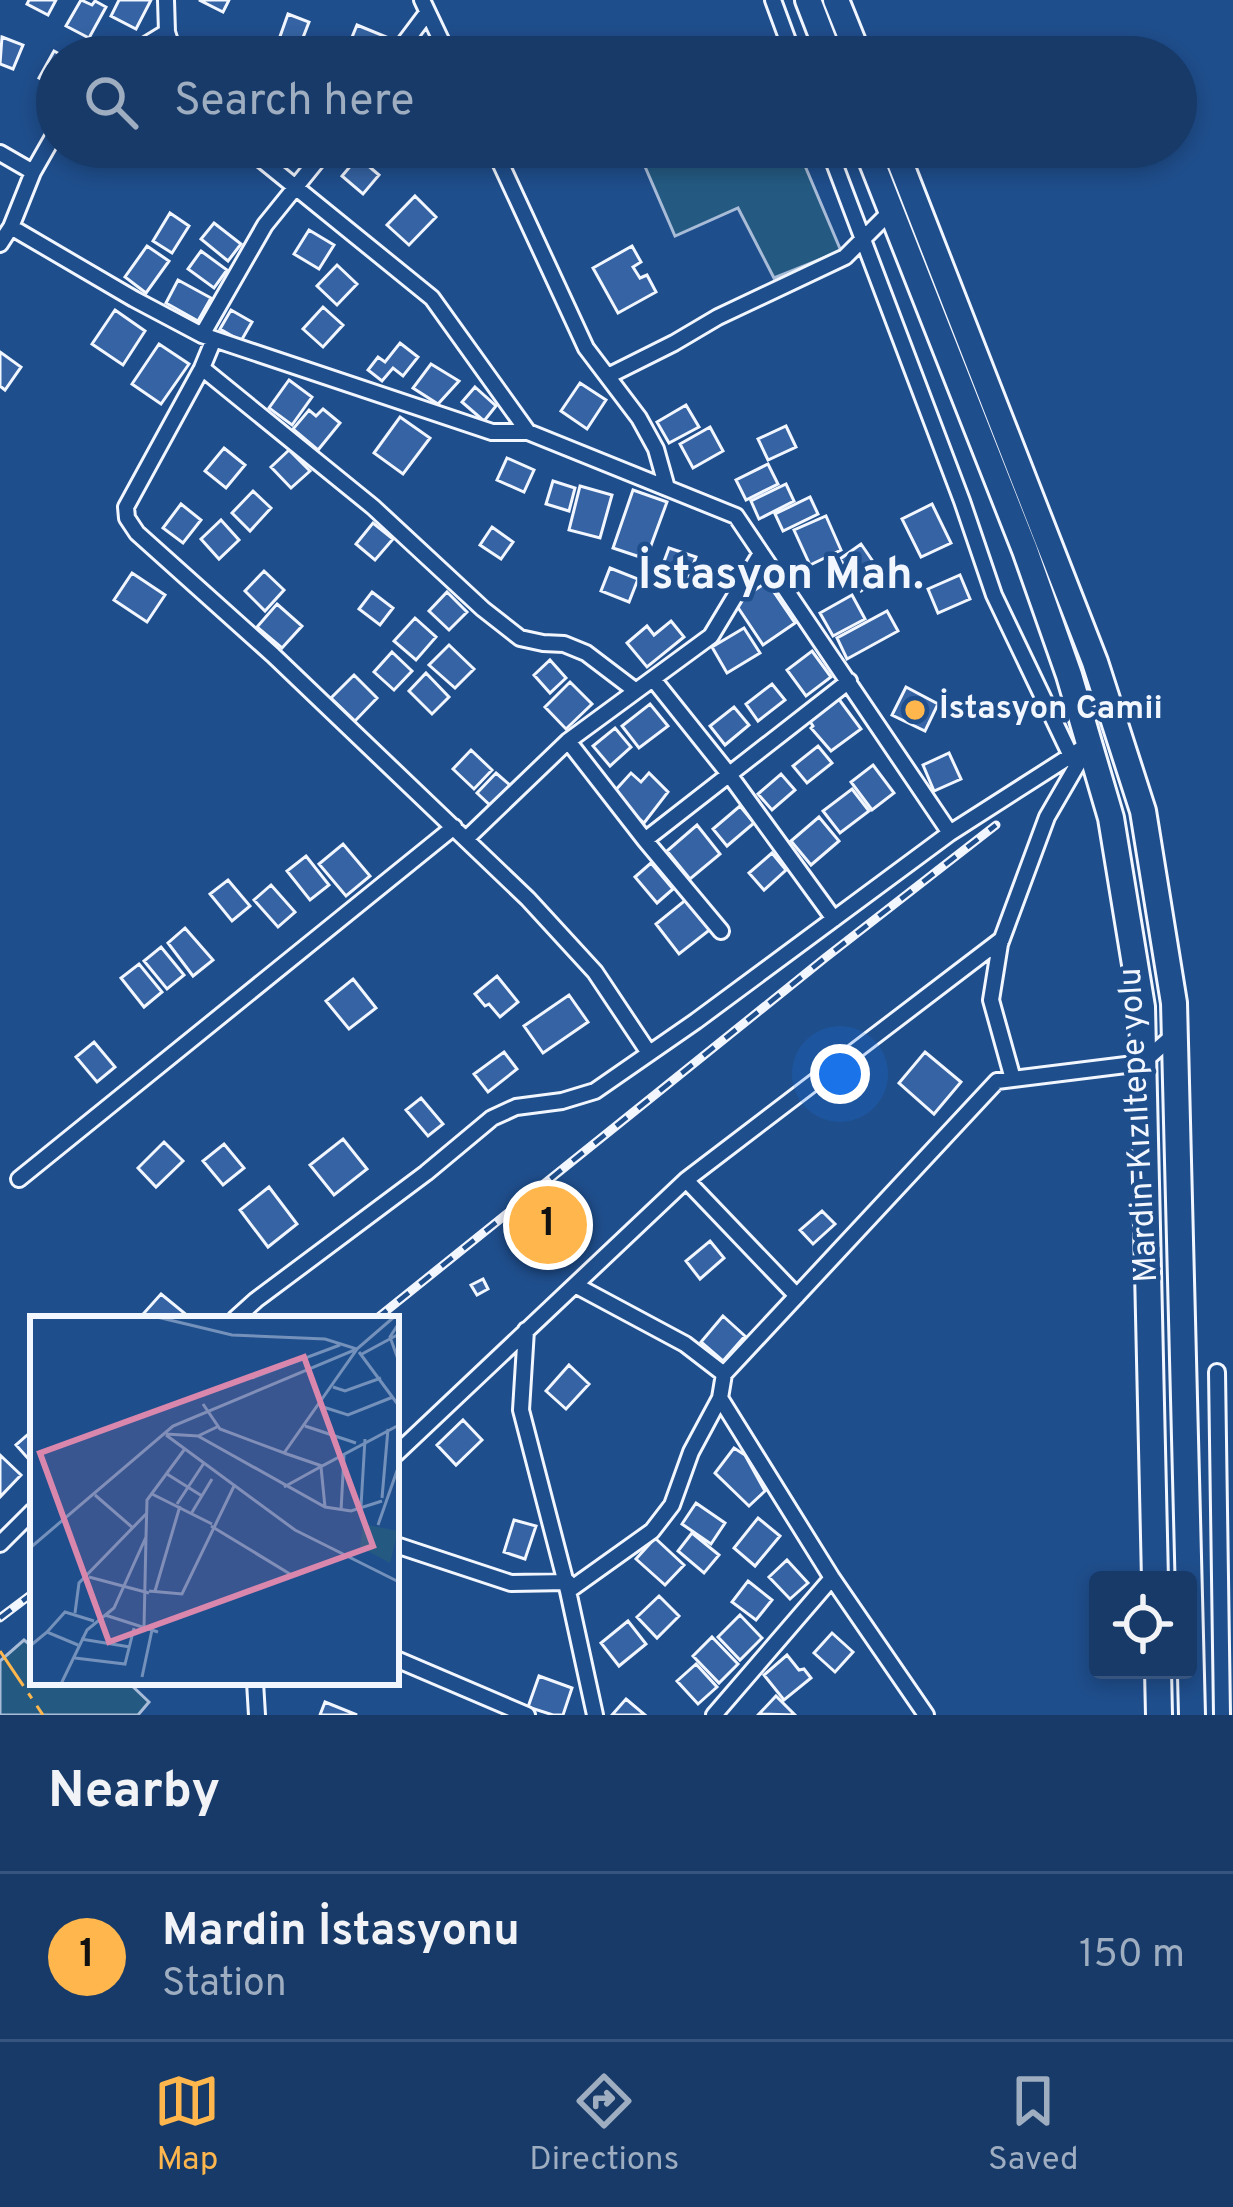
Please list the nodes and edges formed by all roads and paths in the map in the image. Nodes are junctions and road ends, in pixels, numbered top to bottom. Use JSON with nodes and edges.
{"nodes":[{"id":1,"x":166,"y":0,"type":"edge"},
{"id":2,"x":773,"y":0,"type":"edge"},
{"id":3,"x":808,"y":0,"type":"edge"},
{"id":4,"x":836,"y":0,"type":"edge"},
{"id":5,"x":424,"y":7,"type":"edge"},
{"id":6,"x":167,"y":32,"type":"junction"},
{"id":7,"x":160,"y":36,"type":"edge"},
{"id":8,"x":168,"y":36,"type":"edge"},
{"id":9,"x":407,"y":36,"type":"edge"},
{"id":10,"x":438,"y":36,"type":"edge"},
{"id":11,"x":786,"y":36,"type":"edge"},
{"id":12,"x":822,"y":36,"type":"edge"},
{"id":13,"x":851,"y":36,"type":"edge"},
{"id":14,"x":0,"y":153,"type":"edge"},
{"id":15,"x":36,"y":167,"type":"edge"},
{"id":16,"x":273,"y":168,"type":"edge"},
{"id":17,"x":313,"y":168,"type":"edge"},
{"id":18,"x":504,"y":168,"type":"edge"},
{"id":19,"x":836,"y":168,"type":"edge"},
{"id":20,"x":874,"y":168,"type":"edge"},
{"id":21,"x":902,"y":168,"type":"edge"},
{"id":22,"x":33,"y":172,"type":"junction"},
{"id":23,"x":298,"y":188,"type":"junction"},
{"id":24,"x":891,"y":211,"type":"junction"},
{"id":25,"x":11,"y":227,"type":"junction"},
{"id":26,"x":862,"y":240,"type":"junction"},
{"id":27,"x":0,"y":244,"type":"edge"},
{"id":28,"x":208,"y":337,"type":"junction"},
{"id":29,"x":202,"y":368,"type":"junction"},
{"id":30,"x":608,"y":376,"type":"junction"},
{"id":31,"x":527,"y":431,"type":"junction"},
{"id":32,"x":667,"y":488,"type":"junction"},
{"id":33,"x":761,"y":553,"type":"junction"},
{"id":34,"x":653,"y":679,"type":"junction"},
{"id":35,"x":849,"y":681,"type":"junction"},
{"id":36,"x":636,"y":692,"type":"junction"},
{"id":37,"x":568,"y":741,"type":"junction"},
{"id":38,"x":1080,"y":750,"type":"junction"},
{"id":39,"x":728,"y":773,"type":"junction"},
{"id":40,"x":460,"y":833,"type":"junction"},
{"id":41,"x":950,"y":833,"type":"junction"},
{"id":42,"x":645,"y":839,"type":"junction"},
{"id":43,"x":834,"y":919,"type":"junction"},
{"id":44,"x":722,"y":931,"type":"dead end"},
{"id":45,"x":1002,"y":939,"type":"junction"},
{"id":46,"x":1175,"y":1034,"type":"junction"},
{"id":47,"x":649,"y":1053,"type":"junction"},
{"id":48,"x":1142,"y":1063,"type":"junction"},
{"id":49,"x":1013,"y":1079,"type":"junction"},
{"id":50,"x":19,"y":1179,"type":"dead end"},
{"id":51,"x":686,"y":1180,"type":"junction"},
{"id":52,"x":575,"y":1285,"type":"junction"},
{"id":53,"x":797,"y":1296,"type":"junction"},
{"id":54,"x":238,"y":1316,"type":"edge"},
{"id":55,"x":526,"y":1330,"type":"junction"},
{"id":56,"x":1217,"y":1372,"type":"dead end"},
{"id":57,"x":724,"y":1374,"type":"junction"},
{"id":58,"x":720,"y":1398,"type":"junction"},
{"id":59,"x":399,"y":1451,"type":"edge"},
{"id":60,"x":30,"y":1514,"type":"edge"},
{"id":61,"x":0,"y":1544,"type":"edge"},
{"id":62,"x":399,"y":1546,"type":"edge"},
{"id":63,"x":1156,"y":1571,"type":"edge"},
{"id":64,"x":832,"y":1578,"type":"junction"},
{"id":65,"x":568,"y":1586,"type":"junction"},
{"id":66,"x":1227,"y":1655,"type":"edge"},
{"id":67,"x":399,"y":1660,"type":"edge"},
{"id":68,"x":1158,"y":1679,"type":"edge"},
{"id":69,"x":255,"y":1685,"type":"edge"},
{"id":70,"x":917,"y":1711,"type":"edge"},
{"id":71,"x":257,"y":1715,"type":"edge"},
{"id":72,"x":527,"y":1715,"type":"edge"},
{"id":73,"x":595,"y":1715,"type":"edge"},
{"id":74,"x":714,"y":1715,"type":"edge"},
{"id":75,"x":1159,"y":1715,"type":"edge"},
{"id":76,"x":1192,"y":1715,"type":"edge"},
{"id":77,"x":1222,"y":1715,"type":"edge"}],
"edges":[{"from":1,"to":6,"type":"street"},
{"from":2,"to":11,"type":"street"},
{"from":3,"to":12,"type":"highway"},
{"from":4,"to":13,"type":"highway"},
{"from":5,"to":9,"type":"street"},
{"from":5,"to":10,"type":"street"},
{"from":6,"to":7,"type":"street"},
{"from":6,"to":8,"type":"street"},
{"from":14,"to":22,"type":"street"},
{"from":15,"to":22,"type":"street"},
{"from":16,"to":23,"type":"street"},
{"from":17,"to":23,"type":"street"},
{"from":18,"to":30,"type":"street"},
{"from":19,"to":26,"type":"street"},
{"from":20,"to":24,"type":"highway","name":"Mardin-Kızıltepe yolu"},
{"from":21,"to":46,"type":"highway","name":"Mardin-Kızıltepe yolu"},
{"from":22,"to":25,"type":"street"},
{"from":23,"to":28,"type":"street"},
{"from":23,"to":31,"type":"street"},
{"from":24,"to":26,"type":"street"},
{"from":24,"to":38,"type":"highway","name":"Mardin-Kızıltepe yolu"},
{"from":25,"to":27,"type":"street"},
{"from":25,"to":28,"type":"street"},
{"from":26,"to":30,"type":"street"},
{"from":26,"to":38,"type":"street"},
{"from":28,"to":29,"type":"street"},
{"from":28,"to":31,"type":"street"},
{"from":29,"to":36,"type":"street"},
{"from":29,"to":40,"type":"street"},
{"from":30,"to":32,"type":"street"},
{"from":31,"to":32,"type":"street"},
{"from":32,"to":33,"type":"street"},
{"from":33,"to":34,"type":"street"},
{"from":33,"to":35,"type":"street"},
{"from":34,"to":36,"type":"street"},
{"from":34,"to":39,"type":"street"},
{"from":35,"to":39,"type":"street"},
{"from":35,"to":41,"type":"street"},
{"from":36,"to":37,"type":"street"},
{"from":37,"to":40,"type":"street"},
{"from":37,"to":42,"type":"street"},
{"from":38,"to":41,"type":"street"},
{"from":38,"to":45,"type":"street"},
{"from":38,"to":48,"type":"highway","name":"Mardin-Kızıltepe yolu"},
{"from":39,"to":42,"type":"street"},
{"from":39,"to":43,"type":"street"},
{"from":40,"to":47,"type":"street"},
{"from":40,"to":50,"type":"street"},
{"from":41,"to":43,"type":"street"},
{"from":42,"to":44,"type":"street"},
{"from":43,"to":47,"type":"street"},
{"from":45,"to":49,"type":"street"},
{"from":45,"to":51,"type":"street"},
{"from":46,"to":48,"type":"street"},
{"from":46,"to":76,"type":"highway","name":"Mardin-Kızıltepe yolu"},
{"from":47,"to":54,"type":"street"},
{"from":48,"to":49,"type":"street"},
{"from":48,"to":63,"type":"highway","name":"Mardin-Kızıltepe yolu"},
{"from":49,"to":53,"type":"street"},
{"from":51,"to":52,"type":"street"},
{"from":51,"to":53,"type":"street"},
{"from":52,"to":55,"type":"street"},
{"from":52,"to":57,"type":"street"},
{"from":53,"to":57,"type":"street"},
{"from":55,"to":59,"type":"street"},
{"from":55,"to":65,"type":"street"},
{"from":56,"to":66,"type":"street"},
{"from":57,"to":58,"type":"street"},
{"from":58,"to":64,"type":"street"},
{"from":58,"to":65,"type":"street"},
{"from":60,"to":61,"type":"street"},
{"from":62,"to":65,"type":"street"},
{"from":64,"to":70,"type":"street"},
{"from":64,"to":74,"type":"street"},
{"from":65,"to":73,"type":"street"},
{"from":66,"to":77,"type":"street"},
{"from":67,"to":72,"type":"street"},
{"from":68,"to":75,"type":"highway"},
{"from":69,"to":71,"type":"street"}]}
